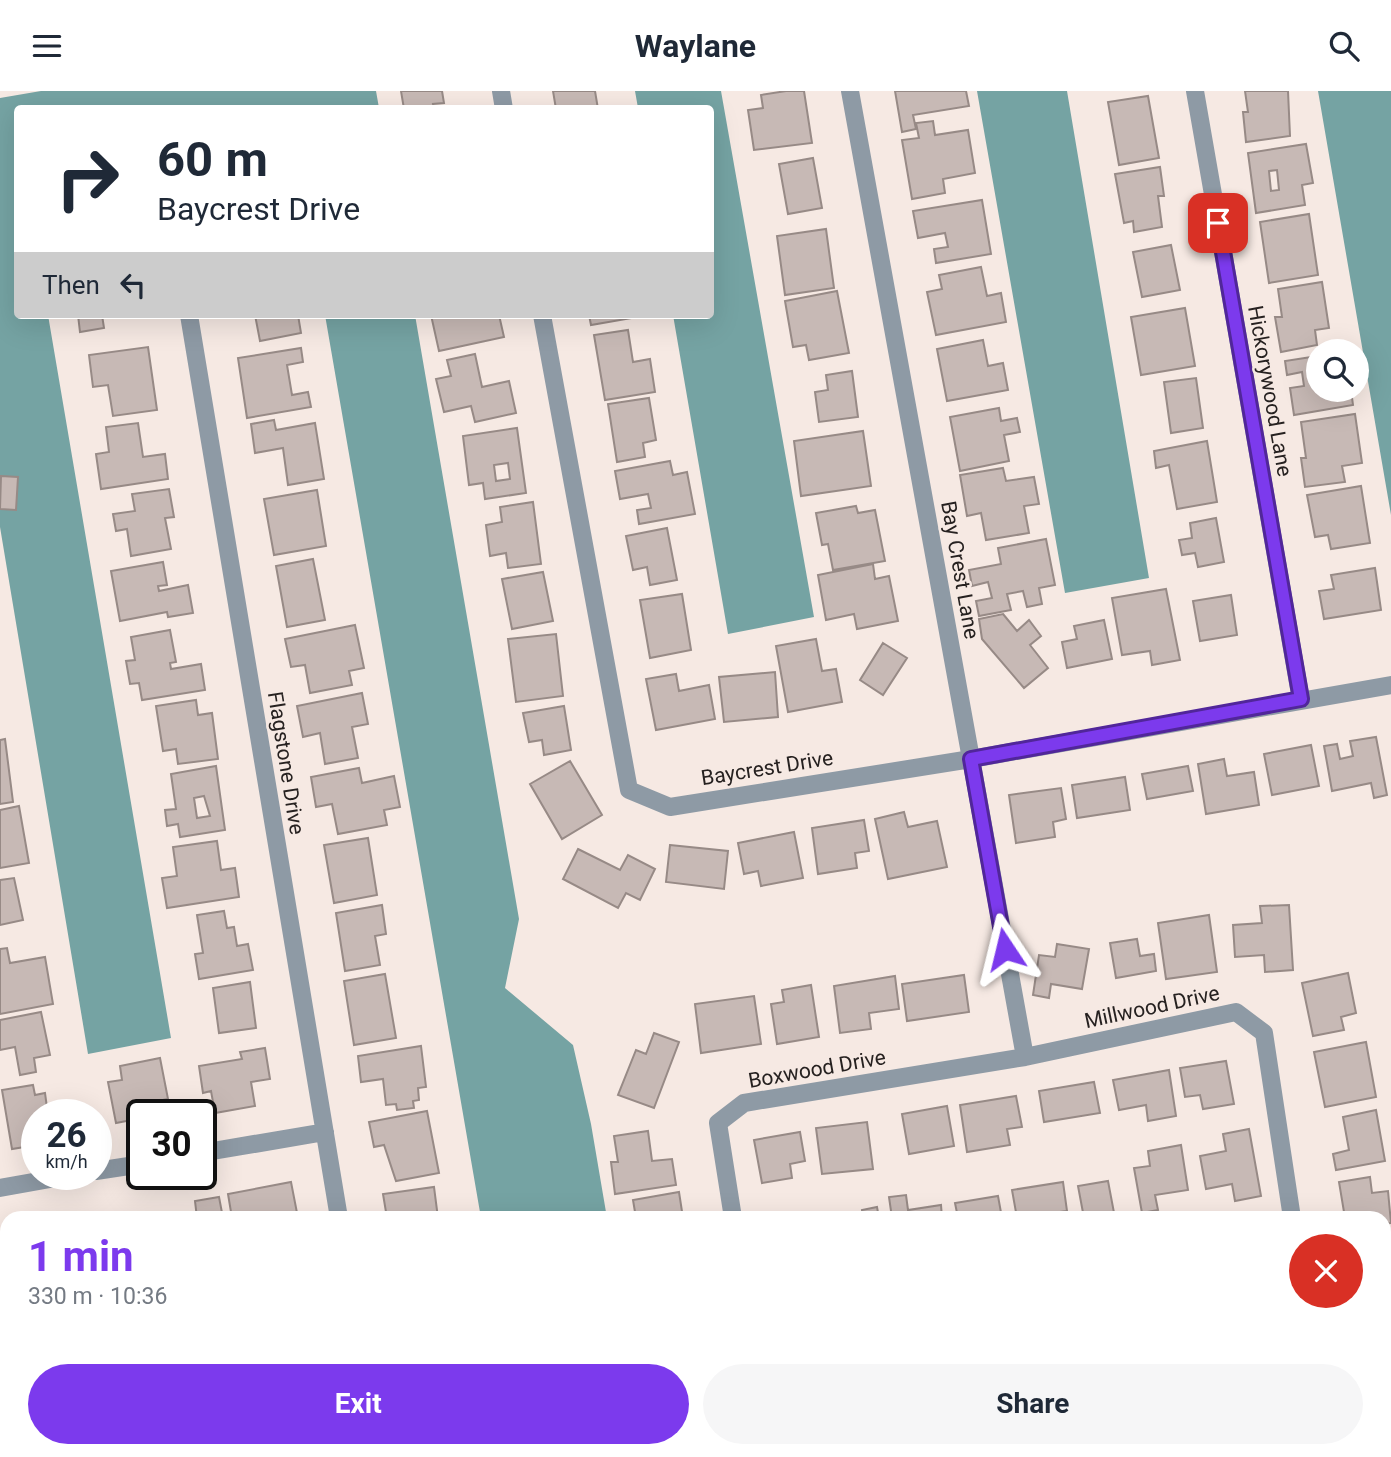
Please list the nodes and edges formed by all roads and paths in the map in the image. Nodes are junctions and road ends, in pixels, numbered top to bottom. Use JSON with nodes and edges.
{"nodes":[{"id":1,"x":850,"y":91,"type":"edge"},
{"id":2,"x":1195,"y":91,"type":"edge"},
{"id":3,"x":190,"y":319,"type":"edge"},
{"id":4,"x":543,"y":319,"type":"edge"},
{"id":5,"x":1391,"y":685,"type":"edge"},
{"id":6,"x":1301,"y":699,"type":"junction"},
{"id":7,"x":971,"y":759,"type":"junction"},
{"id":8,"x":1025,"y":1057,"type":"junction"},
{"id":9,"x":325,"y":1132,"type":"junction"},
{"id":10,"x":217,"y":1150,"type":"edge"},
{"id":11,"x":21,"y":1184,"type":"edge"},
{"id":12,"x":0,"y":1188,"type":"edge"},
{"id":13,"x":338,"y":1211,"type":"edge"},
{"id":14,"x":732,"y":1211,"type":"edge"},
{"id":15,"x":1291,"y":1211,"type":"edge"}],
"edges":[{"from":1,"to":7,"type":"street","name":"Bay Crest Lane"},
{"from":2,"to":6,"type":"street","name":"Hickorywood Lane"},
{"from":3,"to":9,"type":"street","name":"Flagstone Drive"},
{"from":4,"to":7,"type":"street","name":"Baycrest Drive"},
{"from":5,"to":6,"type":"street","name":"Baycrest Drive"},
{"from":6,"to":7,"type":"street","name":"Baycrest Drive"},
{"from":7,"to":8,"type":"street","name":"Bay Crest Lane"},
{"from":8,"to":14,"type":"street","name":"Boxwood Drive"},
{"from":8,"to":15,"type":"street","name":"Millwood Drive"},
{"from":9,"to":10,"type":"street"},
{"from":9,"to":13,"type":"street","name":"Flagstone Drive"},
{"from":11,"to":12,"type":"street"}]}
